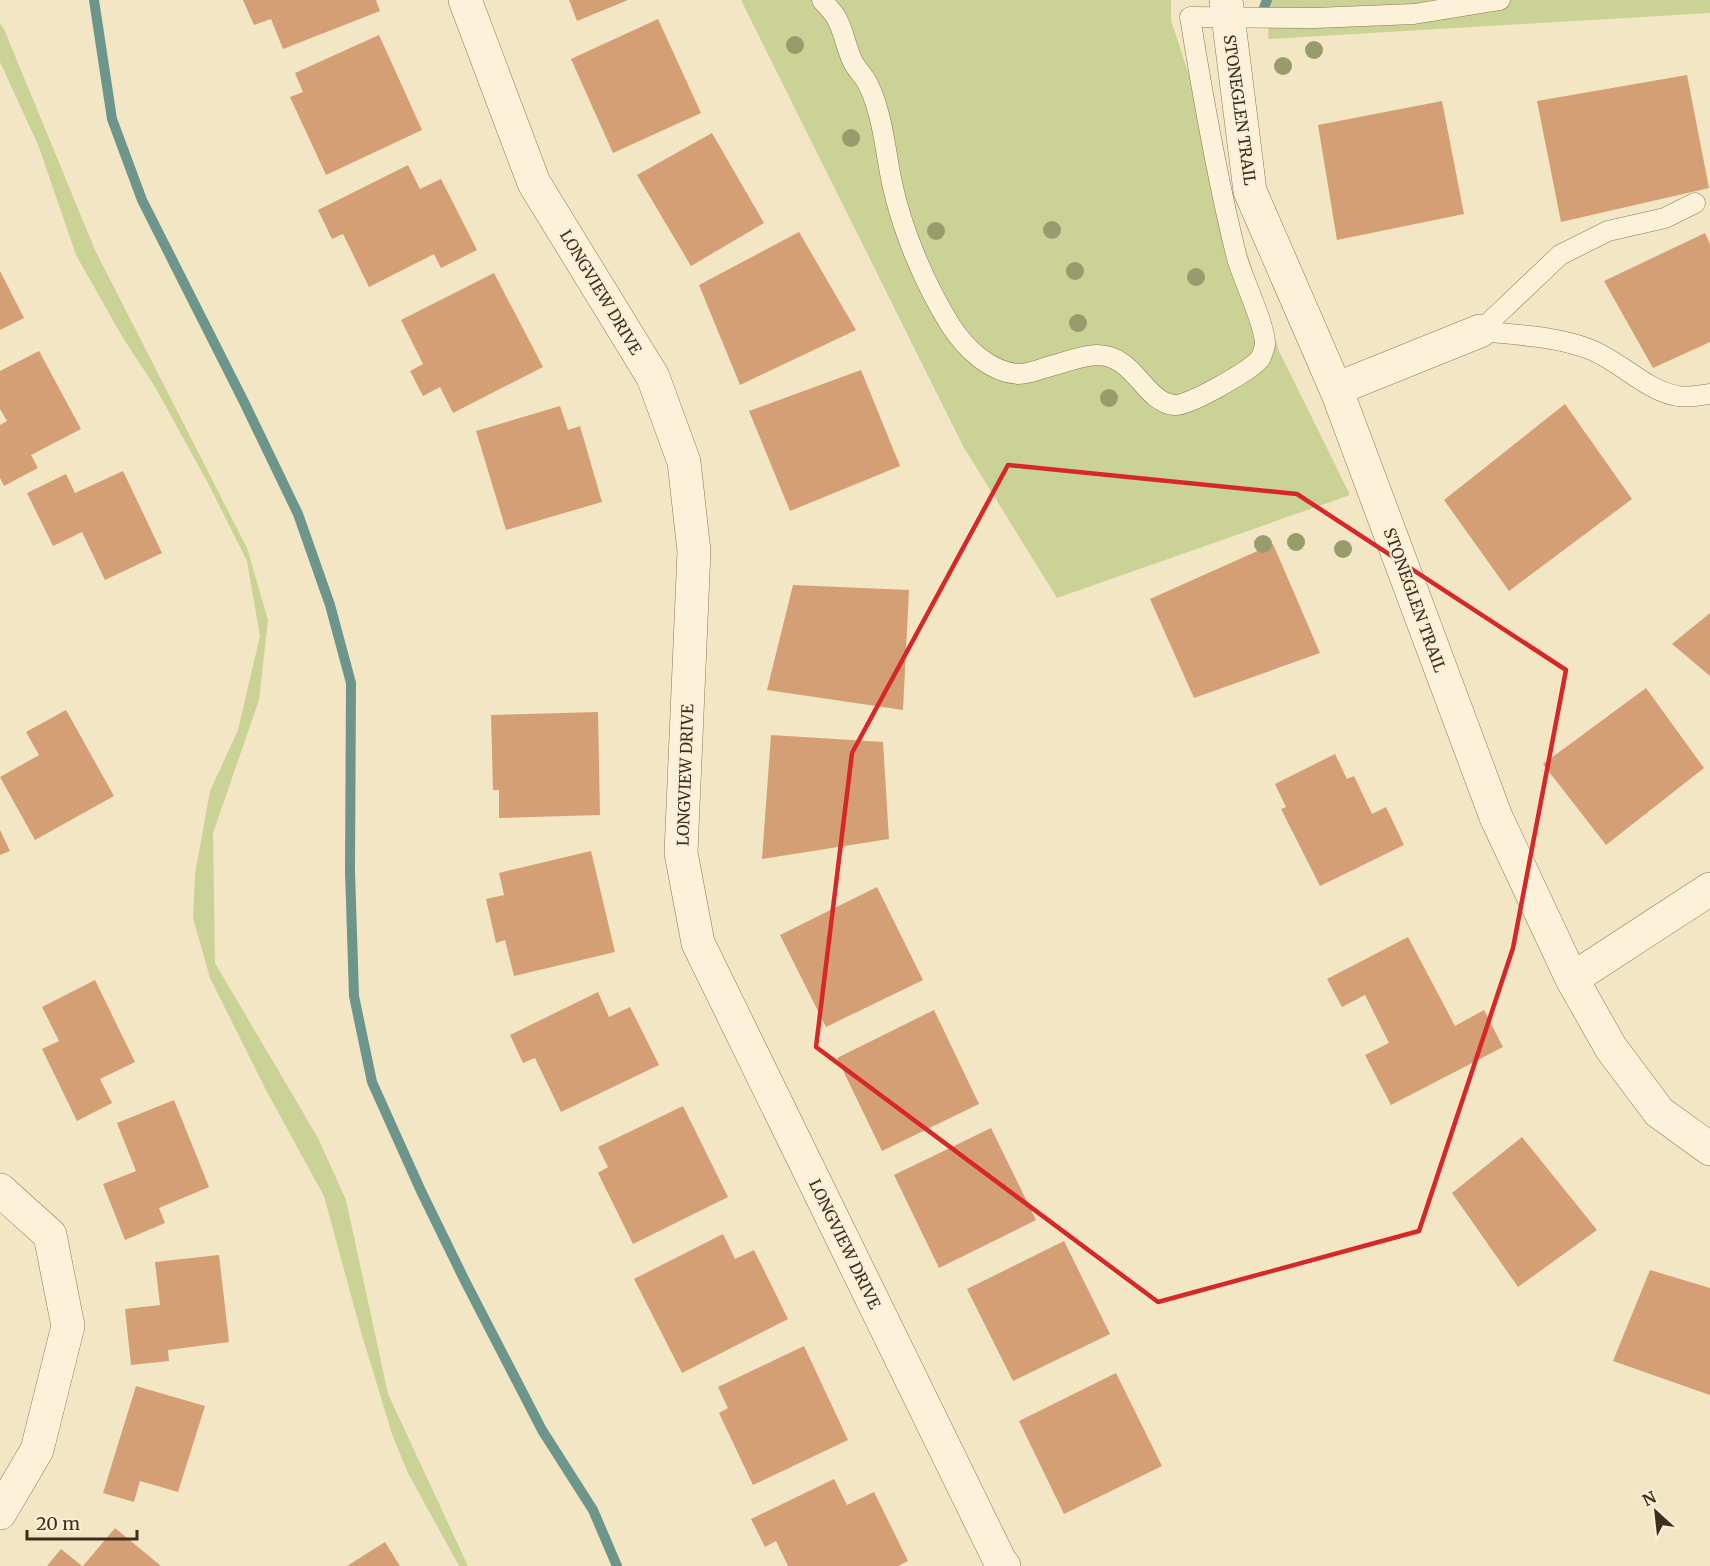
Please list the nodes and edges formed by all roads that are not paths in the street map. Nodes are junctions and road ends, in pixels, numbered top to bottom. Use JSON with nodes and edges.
{"nodes":[{"id":1,"x":465,"y":0,"type":"edge"},
{"id":2,"x":822,"y":0,"type":"edge"},
{"id":3,"x":1500,"y":0,"type":"edge"},
{"id":4,"x":1227,"y":9,"type":"edge"},
{"id":5,"x":1695,"y":203,"type":"dead end"},
{"id":6,"x":1480,"y":331,"type":"junction"},
{"id":7,"x":1336,"y":388,"type":"junction"},
{"id":8,"x":1710,"y":394,"type":"edge"},
{"id":9,"x":1710,"y":889,"type":"edge"},
{"id":10,"x":1572,"y":979,"type":"junction"},
{"id":11,"x":1710,"y":1149,"type":"edge"},
{"id":12,"x":0,"y":1190,"type":"edge"},
{"id":13,"x":0,"y":1513,"type":"edge"},
{"id":14,"x":1004,"y":1566,"type":"edge"}],
"edges":[{"from":1,"to":14,"type":"street","name":"LONGVIEW DRIVE"},
{"from":2,"to":4,"type":"lane"},
{"from":3,"to":4,"type":"lane"},
{"from":4,"to":7,"type":"street","name":"STONEGLEN TRAIL"},
{"from":5,"to":6,"type":"lane"},
{"from":6,"to":7,"type":"street"},
{"from":6,"to":8,"type":"lane"},
{"from":7,"to":10,"type":"street","name":"STONEGLEN TRAIL"},
{"from":9,"to":10,"type":"street"},
{"from":10,"to":11,"type":"street","name":"STONEGLEN TRAIL"},
{"from":12,"to":13,"type":"street"}]}
